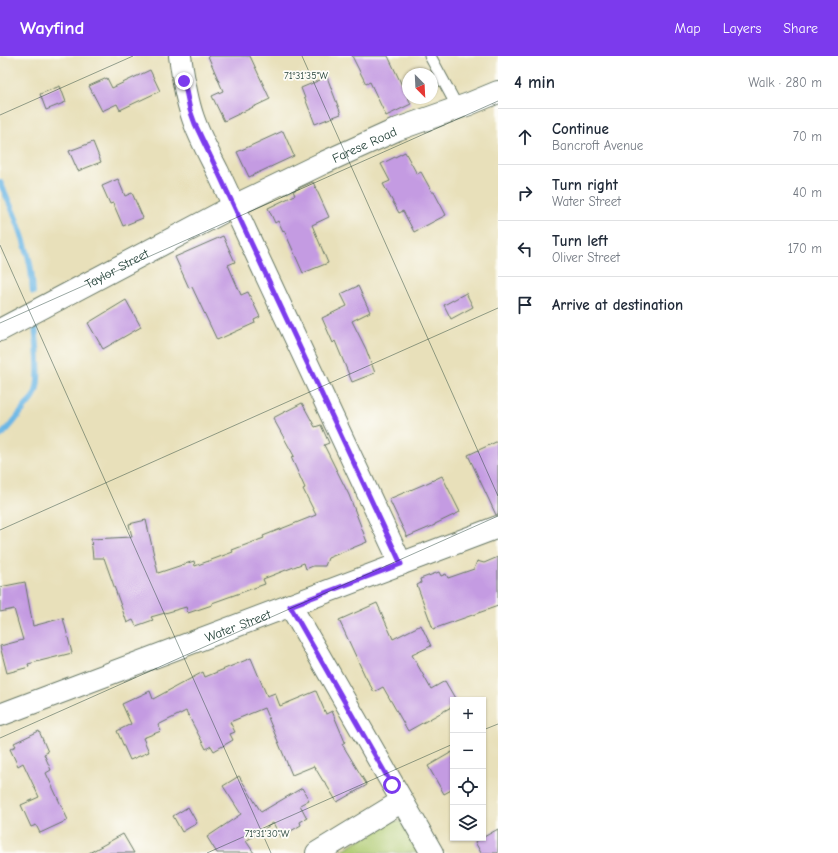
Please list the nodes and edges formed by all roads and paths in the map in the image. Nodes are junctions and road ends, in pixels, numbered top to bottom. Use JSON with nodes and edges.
{"nodes":[{"id":1,"x":180,"y":56,"type":"edge"},
{"id":2,"x":430,"y":56,"type":"edge"},
{"id":3,"x":498,"y":92,"type":"edge"},
{"id":4,"x":458,"y":108,"type":"junction"},
{"id":5,"x":234,"y":206,"type":"junction"},
{"id":6,"x":0,"y":330,"type":"edge"},
{"id":7,"x":498,"y":527,"type":"edge"},
{"id":8,"x":401,"y":564,"type":"junction"},
{"id":9,"x":290,"y":606,"type":"junction"},
{"id":10,"x":0,"y":715,"type":"edge"},
{"id":11,"x":402,"y":801,"type":"junction"},
{"id":12,"x":317,"y":853,"type":"edge"},
{"id":13,"x":432,"y":853,"type":"edge"}],
"edges":[{"from":1,"to":5,"type":"street"},
{"from":2,"to":4,"type":"lane"},
{"from":3,"to":4,"type":"street","name":"Farese Road"},
{"from":4,"to":5,"type":"street","name":"Farese Road"},
{"from":5,"to":6,"type":"street","name":"Taylor Street"},
{"from":5,"to":8,"type":"street"},
{"from":7,"to":8,"type":"street","name":"Water Street"},
{"from":8,"to":9,"type":"street","name":"Water Street"},
{"from":9,"to":10,"type":"street","name":"Water Street"},
{"from":9,"to":11,"type":"street"},
{"from":11,"to":12,"type":"street"},
{"from":11,"to":13,"type":"street"}]}
